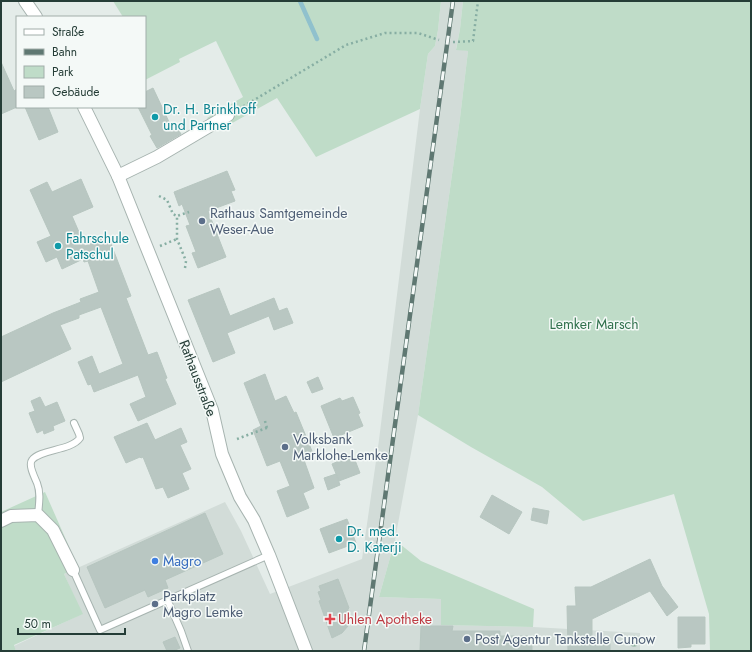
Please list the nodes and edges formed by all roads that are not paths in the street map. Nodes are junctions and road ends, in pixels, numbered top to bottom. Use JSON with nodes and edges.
{"nodes":[{"id":1,"x":25,"y":1,"type":"edge"},
{"id":2,"x":35,"y":16,"type":"edge"},
{"id":3,"x":84,"y":108,"type":"edge"},
{"id":4,"x":228,"y":115,"type":"road end"},
{"id":5,"x":118,"y":176,"type":"junction"},
{"id":6,"x":74,"y":423,"type":"dead end"},
{"id":7,"x":38,"y":515,"type":"junction"},
{"id":8,"x":1,"y":521,"type":"edge"},
{"id":9,"x":269,"y":555,"type":"junction"},
{"id":10,"x":73,"y":570,"type":"joint"},
{"id":11,"x":167,"y":599,"type":"junction"},
{"id":12,"x":188,"y":651,"type":"edge"},
{"id":13,"x":306,"y":651,"type":"edge"}],
"edges":[{"from":1,"to":2,"type":"street"},
{"from":3,"to":5,"type":"street","name":"Rathausstraße"},
{"from":4,"to":5,"type":"street"},
{"from":5,"to":9,"type":"street","name":"Rathausstraße"},
{"from":6,"to":7,"type":"lane"},
{"from":7,"to":8,"type":"street"},
{"from":7,"to":10,"type":"street"},
{"from":9,"to":11,"type":"lane"},
{"from":9,"to":13,"type":"street","name":"Rathausstraße"},
{"from":10,"to":11,"type":"lane"},
{"from":11,"to":12,"type":"lane"}]}
